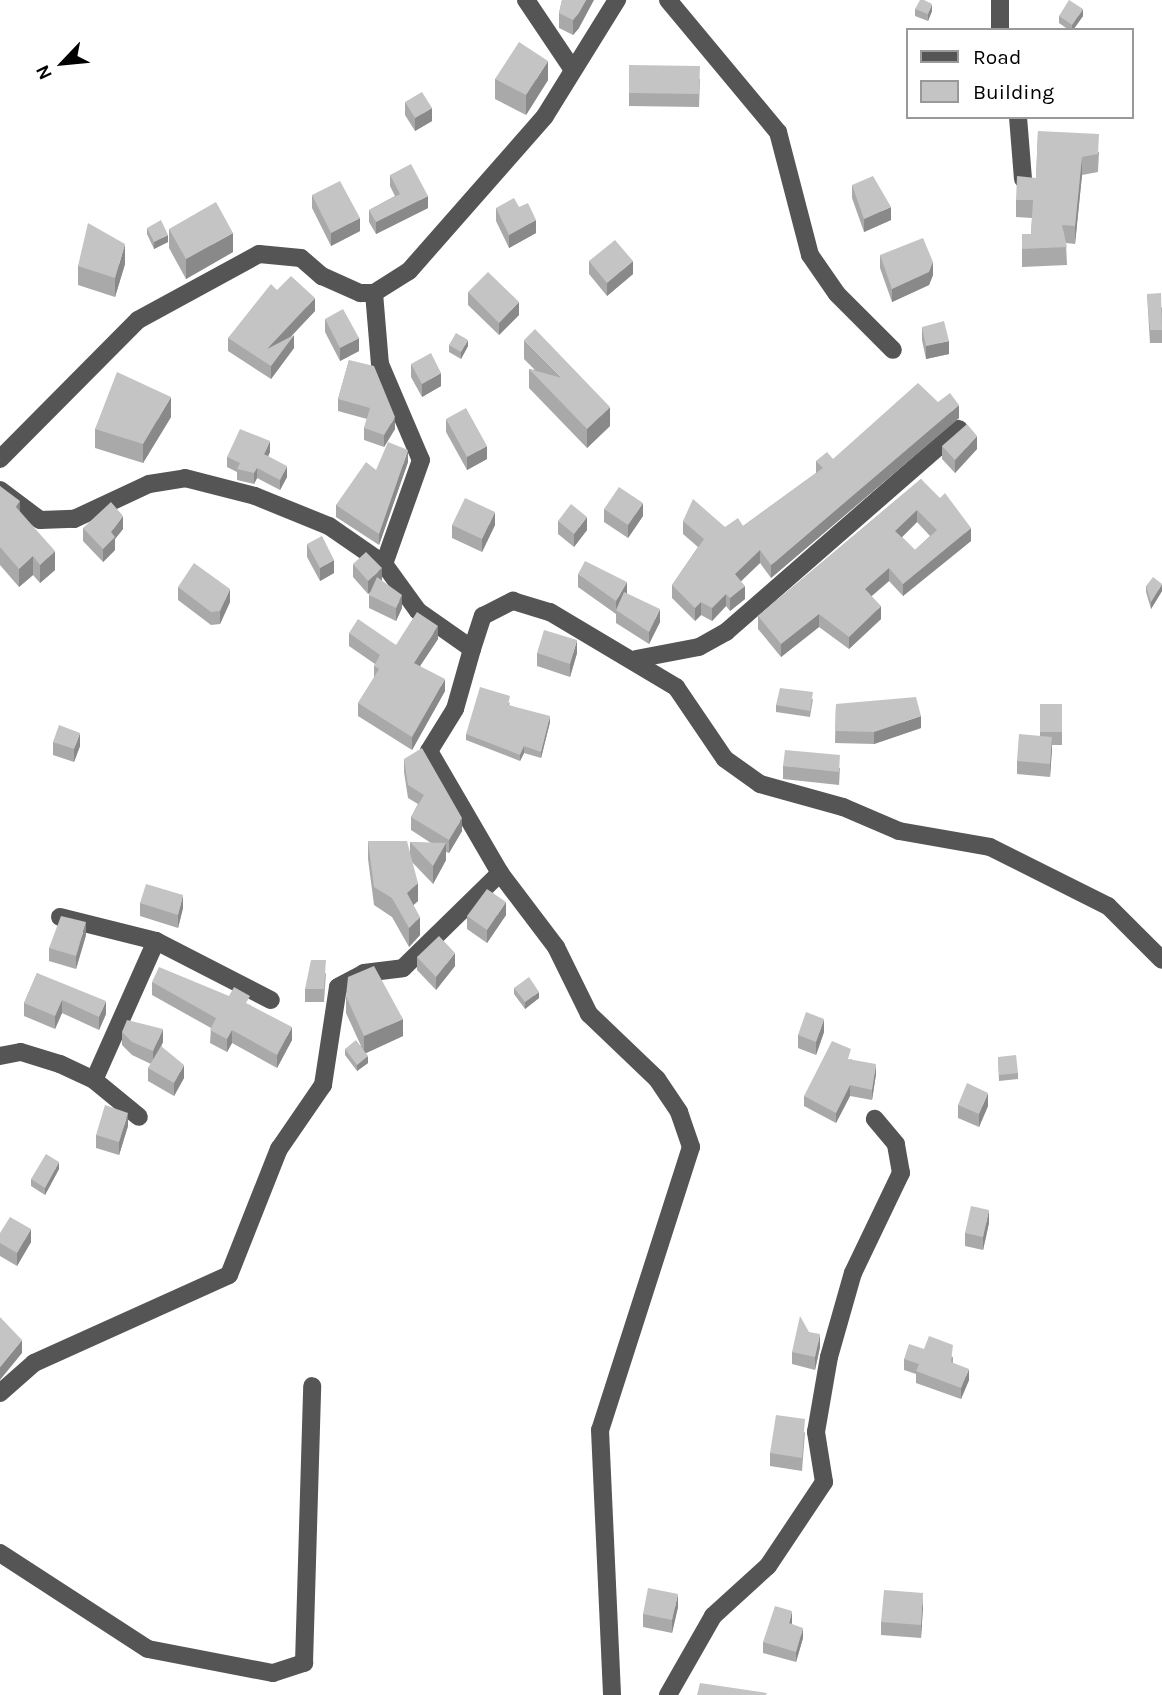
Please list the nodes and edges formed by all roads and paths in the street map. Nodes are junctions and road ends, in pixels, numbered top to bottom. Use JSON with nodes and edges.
{"nodes":[{"id":1,"x":526,"y":0,"type":"edge"},
{"id":2,"x":617,"y":0,"type":"edge"},
{"id":3,"x":668,"y":0,"type":"edge"},
{"id":4,"x":1000,"y":0,"type":"edge"},
{"id":5,"x":1000,"y":28,"type":"edge"},
{"id":6,"x":573,"y":69,"type":"junction"},
{"id":7,"x":1018,"y":119,"type":"edge"},
{"id":8,"x":1023,"y":179,"type":"edge"},
{"id":9,"x":374,"y":293,"type":"junction"},
{"id":10,"x":893,"y":350,"type":"dead end"},
{"id":11,"x":959,"y":429,"type":"edge"},
{"id":12,"x":0,"y":460,"type":"edge"},
{"id":13,"x":0,"y":490,"type":"edge"},
{"id":14,"x":384,"y":564,"type":"junction"},
{"id":15,"x":472,"y":649,"type":"junction"},
{"id":16,"x":636,"y":659,"type":"junction"},
{"id":17,"x":500,"y":873,"type":"junction"},
{"id":18,"x":60,"y":917,"type":"edge"},
{"id":19,"x":156,"y":941,"type":"junction"},
{"id":20,"x":1162,"y":960,"type":"edge"},
{"id":21,"x":271,"y":1000,"type":"dead end"},
{"id":22,"x":0,"y":1056,"type":"edge"},
{"id":23,"x":94,"y":1080,"type":"junction"},
{"id":24,"x":139,"y":1117,"type":"dead end"},
{"id":25,"x":875,"y":1119,"type":"dead end"},
{"id":26,"x":312,"y":1386,"type":"dead end"},
{"id":27,"x":0,"y":1393,"type":"edge"},
{"id":28,"x":0,"y":1553,"type":"edge"},
{"id":29,"x":612,"y":1695,"type":"edge"},
{"id":30,"x":668,"y":1695,"type":"edge"}],
"edges":[{"from":1,"to":6,"type":"street"},
{"from":2,"to":6,"type":"street"},
{"from":3,"to":10,"type":"street"},
{"from":4,"to":5,"type":"street"},
{"from":6,"to":9,"type":"street"},
{"from":7,"to":8,"type":"street"},
{"from":9,"to":12,"type":"street"},
{"from":9,"to":14,"type":"street"},
{"from":11,"to":16,"type":"street"},
{"from":13,"to":14,"type":"street"},
{"from":14,"to":15,"type":"street"},
{"from":15,"to":16,"type":"street"},
{"from":15,"to":17,"type":"street"},
{"from":16,"to":20,"type":"street"},
{"from":17,"to":27,"type":"street"},
{"from":17,"to":29,"type":"street"},
{"from":18,"to":19,"type":"street"},
{"from":19,"to":21,"type":"street"},
{"from":19,"to":23,"type":"street"},
{"from":22,"to":23,"type":"street"},
{"from":23,"to":24,"type":"street"},
{"from":25,"to":30,"type":"street"},
{"from":26,"to":28,"type":"street"}]}
